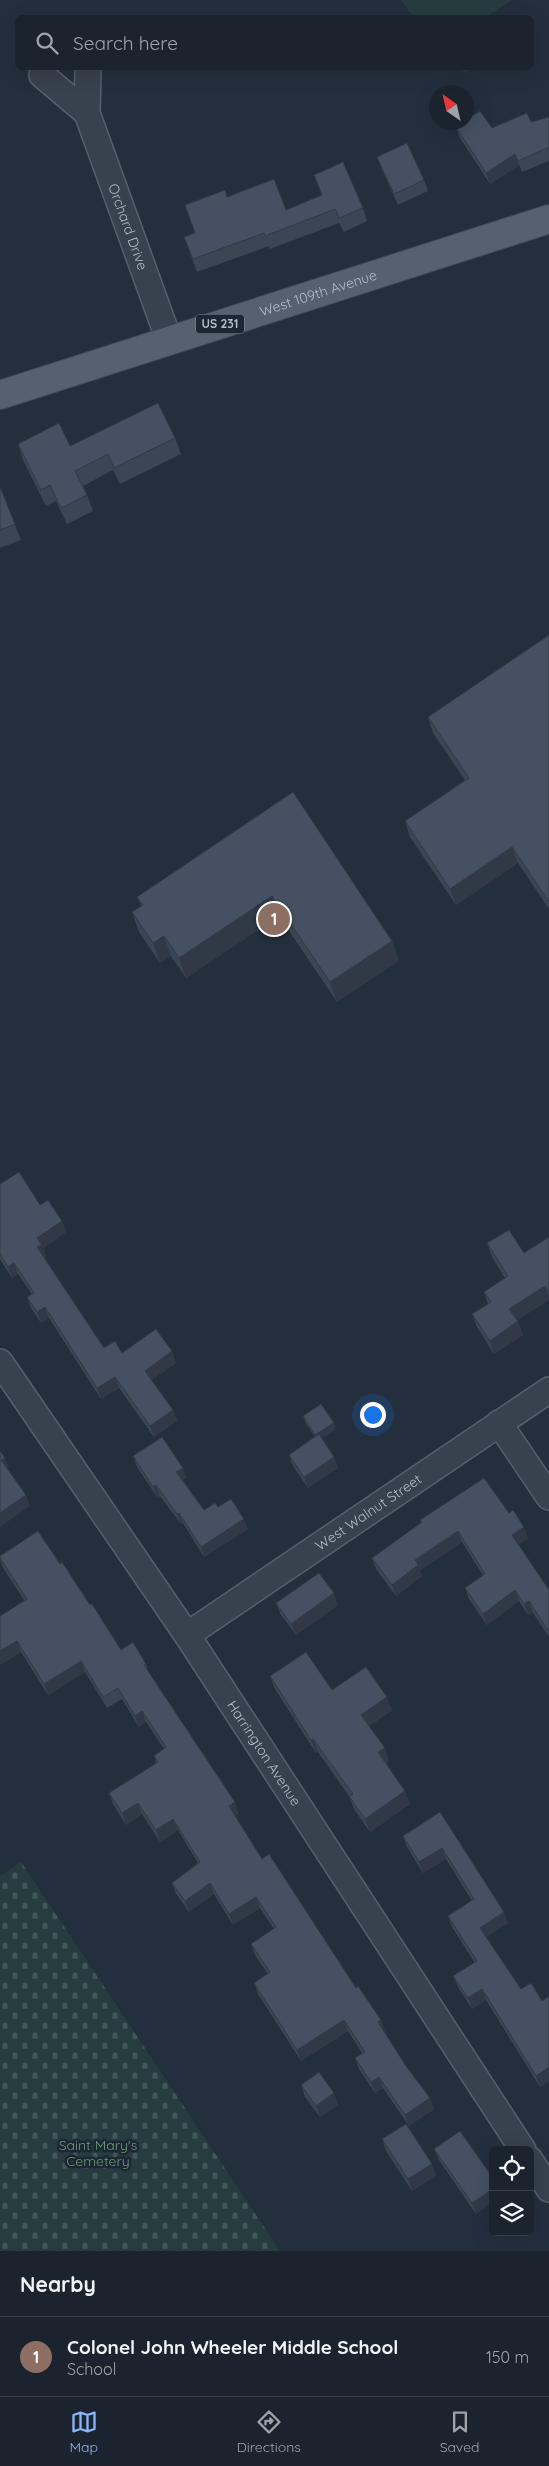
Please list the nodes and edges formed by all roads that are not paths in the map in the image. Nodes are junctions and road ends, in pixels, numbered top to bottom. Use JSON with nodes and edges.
{"nodes":[{"id":1,"x":43,"y":70,"type":"edge"},
{"id":2,"x":88,"y":70,"type":"edge"},
{"id":3,"x":86,"y":113,"type":"junction"},
{"id":4,"x":549,"y":219,"type":"edge"},
{"id":5,"x":169,"y":340,"type":"junction"},
{"id":6,"x":0,"y":395,"type":"edge"},
{"id":7,"x":0,"y":1362,"type":"edge"},
{"id":8,"x":549,"y":1390,"type":"edge"},
{"id":9,"x":499,"y":1423,"type":"junction"},
{"id":10,"x":549,"y":1498,"type":"edge"},
{"id":11,"x":187,"y":1635,"type":"junction"},
{"id":12,"x":521,"y":2146,"type":"edge"},
{"id":13,"x":534,"y":2166,"type":"edge"},
{"id":14,"x":549,"y":2189,"type":"edge"}],
"edges":[{"from":1,"to":3,"type":"street","name":"Orchard Drive"},
{"from":2,"to":3,"type":"street","name":"Orchard Drive"},
{"from":3,"to":5,"type":"street","name":"Orchard Drive"},
{"from":4,"to":5,"type":"main road","name":"West 109th Avenue","number":"US 231"},
{"from":5,"to":6,"type":"main road","name":"West 109th Avenue","number":"US 231"},
{"from":7,"to":11,"type":"street","name":"Harrington Avenue"},
{"from":8,"to":9,"type":"street","name":"West Walnut Street"},
{"from":9,"to":10,"type":"street"},
{"from":9,"to":11,"type":"street","name":"West Walnut Street"},
{"from":11,"to":12,"type":"street","name":"Harrington Avenue"},
{"from":13,"to":14,"type":"street"}]}
